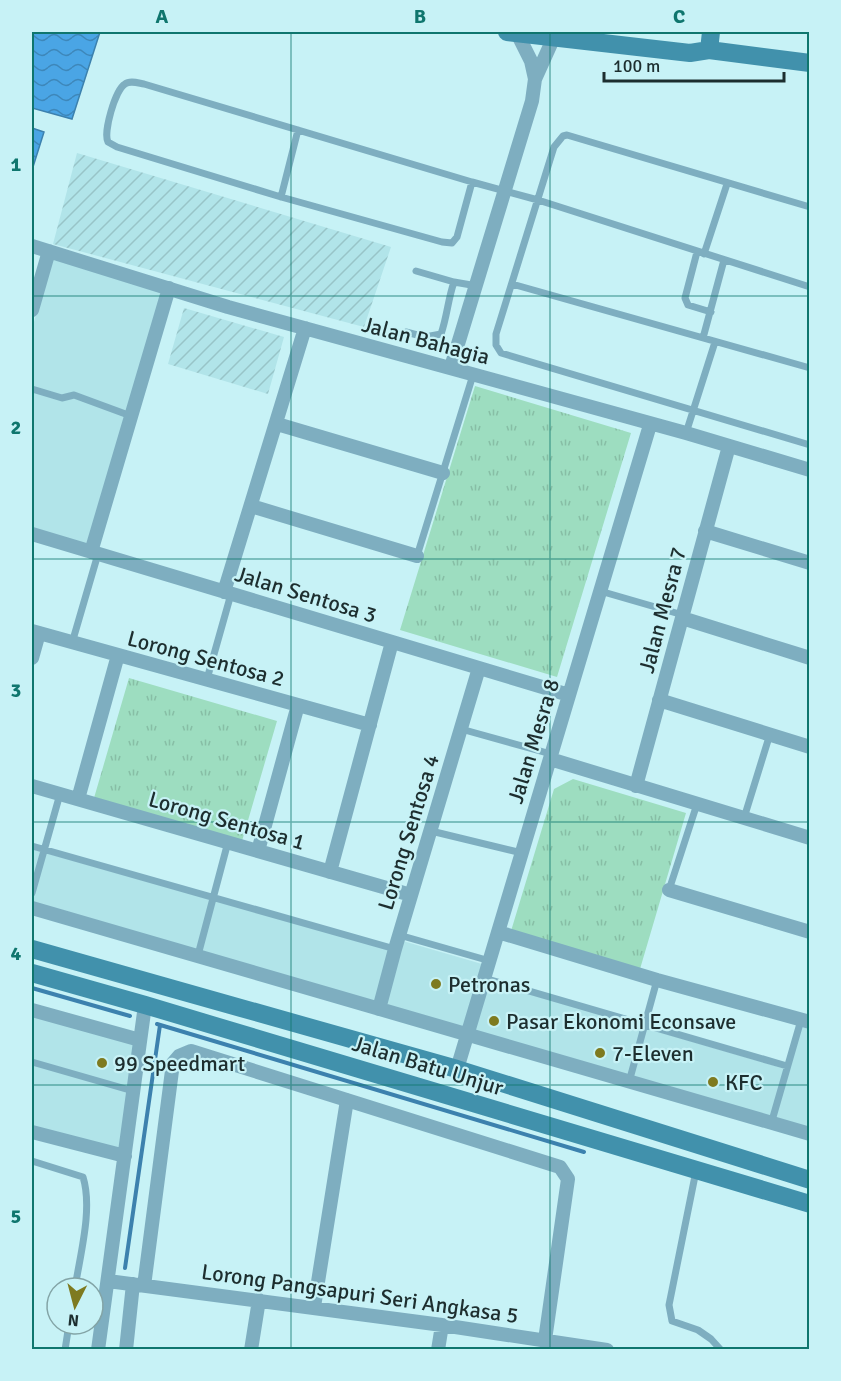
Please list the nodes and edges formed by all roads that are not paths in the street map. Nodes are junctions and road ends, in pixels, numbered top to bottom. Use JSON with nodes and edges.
{"nodes":[{"id":1,"x":512,"y":32,"type":"edge"},
{"id":2,"x":554,"y":37,"type":"junction"},
{"id":3,"x":707,"y":37,"type":"edge"},
{"id":4,"x":810,"y":63,"type":"edge"},
{"id":5,"x":535,"y":79,"type":"junction"},
{"id":6,"x":298,"y":130,"type":"junction"},
{"id":7,"x":472,"y":182,"type":"junction"},
{"id":8,"x":728,"y":184,"type":"junction"},
{"id":9,"x":505,"y":190,"type":"junction"},
{"id":10,"x":281,"y":196,"type":"junction"},
{"id":11,"x":538,"y":200,"type":"junction"},
{"id":12,"x":810,"y":207,"type":"edge"},
{"id":13,"x":32,"y":246,"type":"edge"},
{"id":14,"x":49,"y":251,"type":"junction"},
{"id":15,"x":700,"y":253,"type":"junction"},
{"id":16,"x":724,"y":260,"type":"junction"},
{"id":17,"x":416,"y":271,"type":"dead end"},
{"id":18,"x":454,"y":282,"type":"junction"},
{"id":19,"x":512,"y":284,"type":"junction"},
{"id":20,"x":477,"y":286,"type":"junction"},
{"id":21,"x":810,"y":287,"type":"edge"},
{"id":22,"x":170,"y":288,"type":"junction"},
{"id":23,"x":32,"y":310,"type":"edge"},
{"id":24,"x":711,"y":312,"type":"junction"},
{"id":25,"x":305,"y":328,"type":"junction"},
{"id":26,"x":406,"y":332,"type":"dead end"},
{"id":27,"x":703,"y":338,"type":"junction"},
{"id":28,"x":715,"y":342,"type":"junction"},
{"id":29,"x":451,"y":367,"type":"junction"},
{"id":30,"x":810,"y":368,"type":"edge"},
{"id":31,"x":473,"y":375,"type":"junction"},
{"id":32,"x":32,"y":389,"type":"edge"},
{"id":33,"x":693,"y":410,"type":"junction"},
{"id":34,"x":131,"y":416,"type":"junction"},
{"id":35,"x":277,"y":424,"type":"junction"},
{"id":36,"x":650,"y":424,"type":"junction"},
{"id":37,"x":686,"y":433,"type":"junction"},
{"id":38,"x":810,"y":445,"type":"edge"},
{"id":39,"x":729,"y":446,"type":"junction"},
{"id":40,"x":810,"y":470,"type":"edge"},
{"id":41,"x":443,"y":473,"type":"junction"},
{"id":42,"x":251,"y":506,"type":"junction"},
{"id":43,"x":705,"y":531,"type":"junction"},
{"id":44,"x":32,"y":534,"type":"edge"},
{"id":45,"x":94,"y":553,"type":"junction"},
{"id":46,"x":417,"y":556,"type":"joint"},
{"id":47,"x":810,"y":564,"type":"edge"},
{"id":48,"x":600,"y":591,"type":"junction"},
{"id":49,"x":228,"y":593,"type":"junction"},
{"id":50,"x":682,"y":616,"type":"junction"},
{"id":51,"x":35,"y":632,"type":"edge"},
{"id":52,"x":393,"y":642,"type":"junction"},
{"id":53,"x":72,"y":643,"type":"junction"},
{"id":54,"x":118,"y":655,"type":"junction"},
{"id":55,"x":32,"y":658,"type":"edge"},
{"id":56,"x":810,"y":658,"type":"edge"},
{"id":57,"x":479,"y":668,"type":"junction"},
{"id":58,"x":207,"y":680,"type":"junction"},
{"id":59,"x":569,"y":695,"type":"junction"},
{"id":60,"x":659,"y":700,"type":"junction"},
{"id":61,"x":298,"y":705,"type":"junction"},
{"id":62,"x":370,"y":725,"type":"junction"},
{"id":63,"x":461,"y":729,"type":"junction"},
{"id":64,"x":770,"y":734,"type":"junction"},
{"id":65,"x":810,"y":747,"type":"edge"},
{"id":66,"x":550,"y":757,"type":"junction"},
{"id":67,"x":32,"y":786,"type":"edge"},
{"id":68,"x":636,"y":786,"type":"junction"},
{"id":69,"x":60,"y":794,"type":"junction"},
{"id":70,"x":78,"y":799,"type":"junction"},
{"id":71,"x":697,"y":804,"type":"junction"},
{"id":72,"x":744,"y":818,"type":"junction"},
{"id":73,"x":431,"y":831,"type":"junction"},
{"id":74,"x":810,"y":838,"type":"edge"},
{"id":75,"x":228,"y":842,"type":"junction"},
{"id":76,"x":32,"y":846,"type":"edge"},
{"id":77,"x":44,"y":850,"type":"junction"},
{"id":78,"x":258,"y":851,"type":"junction"},
{"id":79,"x":522,"y":853,"type":"junction"},
{"id":80,"x":330,"y":872,"type":"junction"},
{"id":81,"x":669,"y":890,"type":"joint"},
{"id":82,"x":32,"y":893,"type":"edge"},
{"id":83,"x":411,"y":895,"type":"junction"},
{"id":84,"x":213,"y":898,"type":"junction"},
{"id":85,"x":32,"y":908,"type":"edge"},
{"id":86,"x":810,"y":932,"type":"edge"},
{"id":87,"x":498,"y":933,"type":"junction"},
{"id":88,"x":397,"y":942,"type":"junction"},
{"id":89,"x":32,"y":949,"type":"edge"},
{"id":90,"x":198,"y":955,"type":"junction"},
{"id":91,"x":490,"y":961,"type":"junction"},
{"id":92,"x":32,"y":973,"type":"edge"},
{"id":93,"x":484,"y":978,"type":"junction"},
{"id":94,"x":657,"y":980,"type":"junction"},
{"id":95,"x":145,"y":1005,"type":"junction"},
{"id":96,"x":379,"y":1009,"type":"junction"},
{"id":97,"x":32,"y":1010,"type":"edge"},
{"id":98,"x":805,"y":1021,"type":"edge"},
{"id":99,"x":646,"y":1024,"type":"junction"},
{"id":100,"x":467,"y":1036,"type":"junction"},
{"id":101,"x":140,"y":1040,"type":"junction"},
{"id":102,"x":32,"y":1062,"type":"edge"},
{"id":103,"x":787,"y":1066,"type":"junction"},
{"id":104,"x":457,"y":1069,"type":"junction"},
{"id":105,"x":629,"y":1082,"type":"junction"},
{"id":106,"x":133,"y":1091,"type":"junction"},
{"id":107,"x":347,"y":1100,"type":"junction"},
{"id":108,"x":771,"y":1124,"type":"junction"},
{"id":109,"x":32,"y":1132,"type":"edge"},
{"id":110,"x":810,"y":1134,"type":"edge"},
{"id":111,"x":125,"y":1156,"type":"junction"},
{"id":112,"x":32,"y":1161,"type":"edge"},
{"id":113,"x":696,"y":1171,"type":"junction"},
{"id":114,"x":806,"y":1177,"type":"edge"},
{"id":115,"x":744,"y":1185,"type":"junction"},
{"id":116,"x":810,"y":1195,"type":"edge"},
{"id":117,"x":810,"y":1204,"type":"edge"},
{"id":118,"x":77,"y":1276,"type":"edge"},
{"id":119,"x":108,"y":1281,"type":"junction"},
{"id":120,"x":139,"y":1285,"type":"junction"},
{"id":121,"x":259,"y":1300,"type":"junction"},
{"id":122,"x":105,"y":1303,"type":"edge"},
{"id":123,"x":314,"y":1307,"type":"junction"},
{"id":124,"x":105,"y":1317,"type":"edge"},
{"id":125,"x":129,"y":1320,"type":"junction"},
{"id":126,"x":442,"y":1325,"type":"junction"},
{"id":127,"x":544,"y":1340,"type":"junction"},
{"id":128,"x":126,"y":1350,"type":"edge"},
{"id":129,"x":251,"y":1350,"type":"edge"},
{"id":130,"x":438,"y":1350,"type":"edge"},
{"id":131,"x":607,"y":1350,"type":"edge"},
{"id":132,"x":722,"y":1350,"type":"edge"}],
"edges":[{"from":1,"to":2,"type":"main road"},
{"from":1,"to":5,"type":"street"},
{"from":2,"to":3,"type":"main road"},
{"from":2,"to":5,"type":"street"},
{"from":3,"to":4,"type":"main road"},
{"from":5,"to":9,"type":"street"},
{"from":6,"to":7,"type":"lane"},
{"from":6,"to":10,"type":"lane"},
{"from":6,"to":10,"type":"lane"},
{"from":7,"to":9,"type":"lane"},
{"from":7,"to":10,"type":"lane"},
{"from":8,"to":11,"type":"lane"},
{"from":8,"to":12,"type":"lane"},
{"from":8,"to":15,"type":"lane"},
{"from":9,"to":11,"type":"lane"},
{"from":9,"to":20,"type":"street"},
{"from":11,"to":15,"type":"lane"},
{"from":11,"to":19,"type":"lane"},
{"from":13,"to":14,"type":"street","name":"Jalan Bahagia"},
{"from":14,"to":22,"type":"street","name":"Jalan Bahagia"},
{"from":14,"to":23,"type":"street"},
{"from":15,"to":16,"type":"lane"},
{"from":15,"to":24,"type":"lane"},
{"from":16,"to":21,"type":"lane"},
{"from":16,"to":24,"type":"lane"},
{"from":17,"to":18,"type":"lane"},
{"from":18,"to":20,"type":"lane"},
{"from":18,"to":26,"type":"lane"},
{"from":19,"to":27,"type":"lane"},
{"from":19,"to":33,"type":"lane"},
{"from":20,"to":29,"type":"street"},
{"from":22,"to":25,"type":"street","name":"Jalan Bahagia"},
{"from":22,"to":34,"type":"street"},
{"from":24,"to":27,"type":"lane"},
{"from":25,"to":29,"type":"street","name":"Jalan Bahagia"},
{"from":25,"to":35,"type":"street"},
{"from":27,"to":28,"type":"lane"},
{"from":28,"to":30,"type":"lane"},
{"from":28,"to":33,"type":"lane"},
{"from":29,"to":31,"type":"street","name":"Jalan Bahagia"},
{"from":31,"to":36,"type":"street","name":"Jalan Bahagia"},
{"from":31,"to":41,"type":"lane"},
{"from":32,"to":34,"type":"lane"},
{"from":33,"to":37,"type":"lane"},
{"from":33,"to":38,"type":"lane"},
{"from":34,"to":45,"type":"street"},
{"from":35,"to":41,"type":"street"},
{"from":35,"to":42,"type":"street"},
{"from":36,"to":37,"type":"street","name":"Jalan Bahagia"},
{"from":36,"to":48,"type":"street","name":"Jalan Mesra 8"},
{"from":37,"to":39,"type":"street","name":"Jalan Bahagia"},
{"from":39,"to":40,"type":"street","name":"Jalan Bahagia"},
{"from":39,"to":43,"type":"street","name":"Jalan Mesra 7"},
{"from":41,"to":46,"type":"lane"},
{"from":42,"to":46,"type":"street"},
{"from":42,"to":49,"type":"street"},
{"from":43,"to":47,"type":"street"},
{"from":43,"to":50,"type":"street","name":"Jalan Mesra 7"},
{"from":44,"to":45,"type":"street","name":"Jalan Sentosa 3"},
{"from":45,"to":49,"type":"street","name":"Jalan Sentosa 3"},
{"from":45,"to":53,"type":"lane"},
{"from":48,"to":50,"type":"lane"},
{"from":48,"to":59,"type":"street","name":"Jalan Mesra 8"},
{"from":49,"to":52,"type":"street","name":"Jalan Sentosa 3"},
{"from":49,"to":58,"type":"lane"},
{"from":50,"to":56,"type":"street"},
{"from":50,"to":60,"type":"street","name":"Jalan Mesra 7"},
{"from":51,"to":53,"type":"street","name":"Lorong Sentosa 2"},
{"from":51,"to":55,"type":"street"},
{"from":52,"to":57,"type":"street","name":"Jalan Sentosa 3"},
{"from":52,"to":62,"type":"street"},
{"from":53,"to":54,"type":"street","name":"Lorong Sentosa 2"},
{"from":54,"to":58,"type":"street","name":"Lorong Sentosa 2"},
{"from":54,"to":70,"type":"street"},
{"from":57,"to":59,"type":"street","name":"Jalan Sentosa 3"},
{"from":57,"to":63,"type":"street","name":"Lorong Sentosa 4"},
{"from":58,"to":61,"type":"street","name":"Lorong Sentosa 2"},
{"from":59,"to":66,"type":"street","name":"Jalan Mesra 8"},
{"from":60,"to":64,"type":"street"},
{"from":60,"to":68,"type":"street","name":"Jalan Mesra 7"},
{"from":61,"to":62,"type":"street","name":"Lorong Sentosa 2"},
{"from":61,"to":78,"type":"street"},
{"from":62,"to":80,"type":"street"},
{"from":63,"to":66,"type":"lane"},
{"from":63,"to":73,"type":"street","name":"Lorong Sentosa 4"},
{"from":64,"to":65,"type":"street"},
{"from":64,"to":72,"type":"lane"},
{"from":66,"to":68,"type":"street"},
{"from":66,"to":79,"type":"street","name":"Jalan Mesra 8"},
{"from":67,"to":69,"type":"street","name":"Lorong Sentosa 1"},
{"from":68,"to":71,"type":"street"},
{"from":69,"to":70,"type":"street","name":"Lorong Sentosa 1"},
{"from":69,"to":77,"type":"lane"},
{"from":70,"to":75,"type":"street","name":"Lorong Sentosa 1"},
{"from":71,"to":72,"type":"street"},
{"from":71,"to":81,"type":"lane"},
{"from":72,"to":74,"type":"street"},
{"from":73,"to":79,"type":"lane"},
{"from":73,"to":83,"type":"street","name":"Lorong Sentosa 4"},
{"from":75,"to":78,"type":"street","name":"Lorong Sentosa 1"},
{"from":75,"to":84,"type":"lane"},
{"from":76,"to":77,"type":"lane"},
{"from":77,"to":82,"type":"lane"},
{"from":77,"to":84,"type":"lane"},
{"from":78,"to":80,"type":"street","name":"Lorong Sentosa 1"},
{"from":79,"to":87,"type":"street","name":"Jalan Mesra 8"},
{"from":80,"to":83,"type":"street","name":"Lorong Sentosa 1"},
{"from":81,"to":86,"type":"street"},
{"from":83,"to":88,"type":"street","name":"Lorong Sentosa 4"},
{"from":84,"to":88,"type":"lane"},
{"from":84,"to":90,"type":"lane"},
{"from":85,"to":90,"type":"street","name":"Jalan Batu Unjur"},
{"from":87,"to":91,"type":"street","name":"Jalan Mesra 8"},
{"from":87,"to":94,"type":"street"},
{"from":88,"to":91,"type":"lane"},
{"from":88,"to":96,"type":"street","name":"Lorong Sentosa 4"},
{"from":89,"to":104,"type":"main road","name":"Jalan Batu Unjur"},
{"from":90,"to":96,"type":"street","name":"Jalan Batu Unjur"},
{"from":91,"to":93,"type":"street","name":"Jalan Mesra 8"},
{"from":92,"to":95,"type":"main road","name":"Jalan Batu Unjur"},
{"from":93,"to":99,"type":"lane"},
{"from":93,"to":100,"type":"street","name":"Jalan Mesra 8"},
{"from":94,"to":98,"type":"street"},
{"from":94,"to":99,"type":"lane"},
{"from":95,"to":101,"type":"street"},
{"from":95,"to":113,"type":"main road","name":"Jalan Batu Unjur"},
{"from":96,"to":100,"type":"street","name":"Jalan Batu Unjur"},
{"from":97,"to":101,"type":"street"},
{"from":98,"to":103,"type":"lane"},
{"from":99,"to":103,"type":"lane"},
{"from":99,"to":105,"type":"lane"},
{"from":100,"to":104,"type":"street","name":"Jalan Mesra 8"},
{"from":100,"to":105,"type":"street","name":"Jalan Batu Unjur"},
{"from":101,"to":106,"type":"street"},
{"from":102,"to":106,"type":"lane"},
{"from":103,"to":108,"type":"lane"},
{"from":104,"to":114,"type":"main road","name":"Jalan Batu Unjur"},
{"from":105,"to":108,"type":"street","name":"Jalan Batu Unjur"},
{"from":106,"to":111,"type":"street"},
{"from":107,"to":120,"type":"street"},
{"from":107,"to":123,"type":"street"},
{"from":107,"to":127,"type":"street"},
{"from":108,"to":110,"type":"street","name":"Jalan Batu Unjur"},
{"from":109,"to":111,"type":"street"},
{"from":111,"to":119,"type":"street"},
{"from":112,"to":118,"type":"lane"},
{"from":113,"to":115,"type":"main road","name":"Jalan Batu Unjur"},
{"from":113,"to":132,"type":"lane"},
{"from":115,"to":116,"type":"main road"},
{"from":115,"to":117,"type":"main road","name":"Jalan Batu Unjur"},
{"from":119,"to":120,"type":"street","name":"Lorong Pangsapuri Seri Angkasa 5"},
{"from":119,"to":122,"type":"street"},
{"from":120,"to":121,"type":"street","name":"Lorong Pangsapuri Seri Angkasa 5"},
{"from":120,"to":125,"type":"street"},
{"from":121,"to":123,"type":"street","name":"Lorong Pangsapuri Seri Angkasa 5"},
{"from":121,"to":129,"type":"street"},
{"from":123,"to":126,"type":"street","name":"Lorong Pangsapuri Seri Angkasa 5"},
{"from":124,"to":125,"type":"street"},
{"from":125,"to":128,"type":"street"},
{"from":126,"to":127,"type":"street","name":"Lorong Pangsapuri Seri Angkasa 5"},
{"from":126,"to":130,"type":"street"},
{"from":127,"to":131,"type":"street","name":"Lorong Pangsapuri Seri Angkasa 5"}]}
